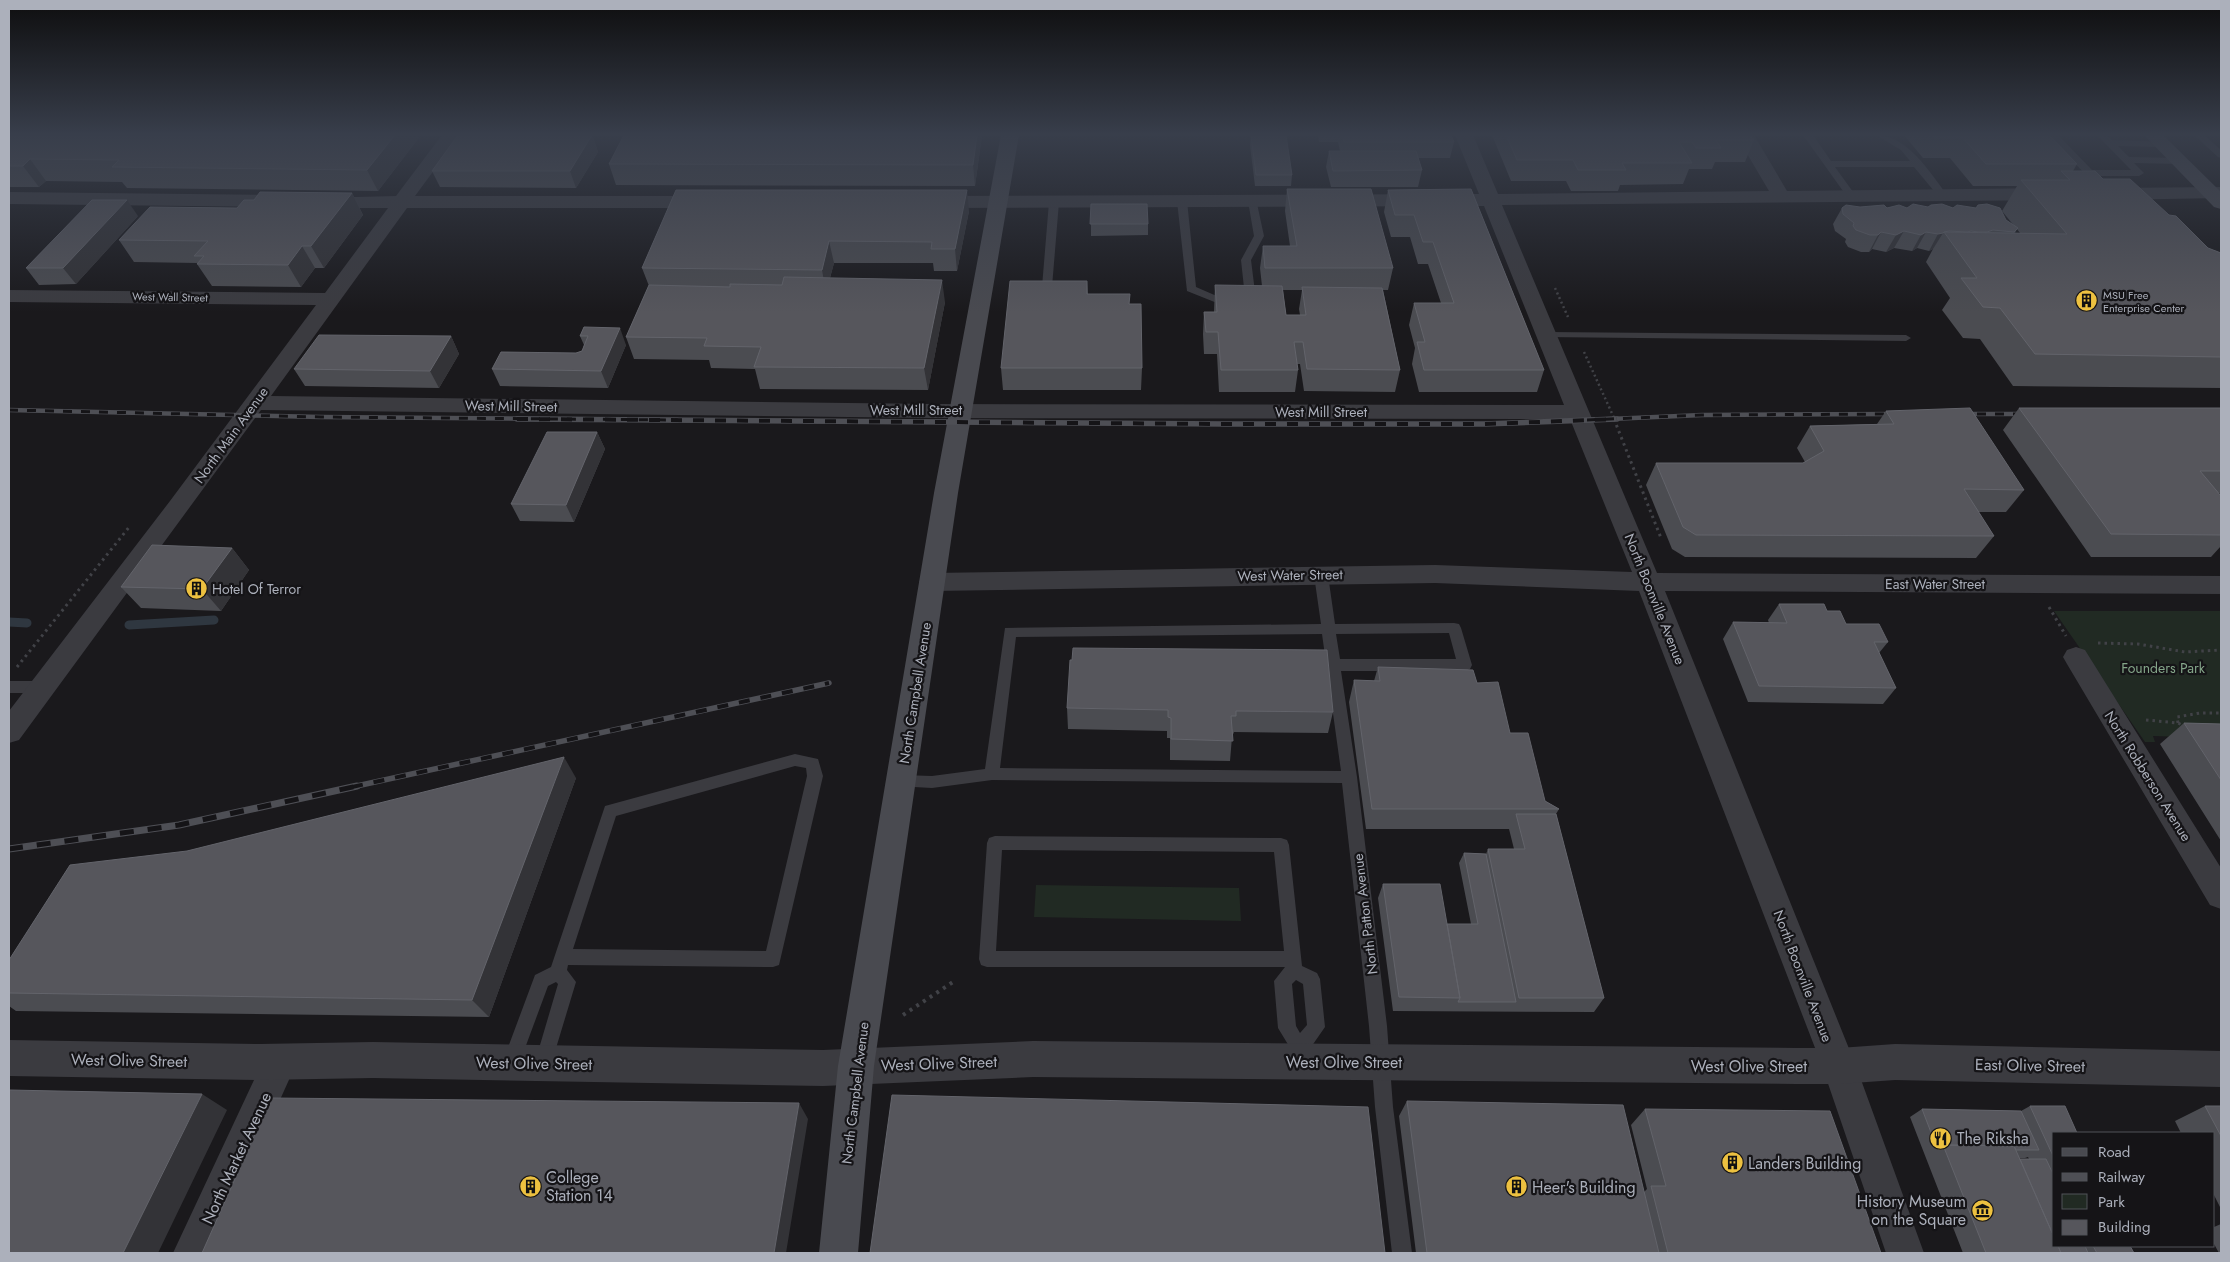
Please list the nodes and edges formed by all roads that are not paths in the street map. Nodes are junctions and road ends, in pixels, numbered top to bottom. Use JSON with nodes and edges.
{"nodes":[{"id":1,"x":408,"y":194,"type":"edge"},
{"id":2,"x":1000,"y":194,"type":"edge"},
{"id":3,"x":1488,"y":194,"type":"edge"},
{"id":4,"x":2069,"y":194,"type":"edge"},
{"id":5,"x":2088,"y":194,"type":"edge"},
{"id":6,"x":1942,"y":195,"type":"joint"},
{"id":7,"x":1781,"y":196,"type":"joint"},
{"id":8,"x":1851,"y":196,"type":"joint"},
{"id":9,"x":2218,"y":196,"type":"edge"},
{"id":10,"x":9,"y":198,"type":"edge"},
{"id":11,"x":1490,"y":200,"type":"junction"},
{"id":12,"x":403,"y":201,"type":"junction"},
{"id":13,"x":1182,"y":201,"type":"junction"},
{"id":14,"x":1253,"y":201,"type":"junction"},
{"id":15,"x":729,"y":202,"type":"edge"},
{"id":16,"x":917,"y":202,"type":"edge"},
{"id":17,"x":999,"y":202,"type":"junction"},
{"id":18,"x":1054,"y":202,"type":"junction"},
{"id":19,"x":1047,"y":287,"type":"edge"},
{"id":20,"x":9,"y":296,"type":"edge"},
{"id":21,"x":331,"y":299,"type":"junction"},
{"id":22,"x":1547,"y":335,"type":"junction"},
{"id":23,"x":1906,"y":338,"type":"dead end"},
{"id":24,"x":254,"y":403,"type":"junction"},
{"id":25,"x":960,"y":411,"type":"junction"},
{"id":26,"x":1578,"y":412,"type":"junction"},
{"id":27,"x":1321,"y":575,"type":"junction"},
{"id":28,"x":932,"y":582,"type":"junction"},
{"id":29,"x":1648,"y":582,"type":"junction"},
{"id":30,"x":2221,"y":585,"type":"edge"},
{"id":31,"x":1329,"y":630,"type":"junction"},
{"id":32,"x":2086,"y":650,"type":"road end"},
{"id":33,"x":1334,"y":665,"type":"junction"},
{"id":34,"x":9,"y":687,"type":"edge"},
{"id":35,"x":43,"y":687,"type":"junction"},
{"id":36,"x":9,"y":732,"type":"edge"},
{"id":37,"x":992,"y":774,"type":"junction"},
{"id":38,"x":1349,"y":777,"type":"junction"},
{"id":39,"x":901,"y":781,"type":"junction"},
{"id":40,"x":2221,"y":895,"type":"edge"},
{"id":41,"x":560,"y":964,"type":"junction"},
{"id":42,"x":1294,"y":965,"type":"junction"},
{"id":43,"x":1301,"y":1055,"type":"junction"},
{"id":44,"x":9,"y":1058,"type":"edge"},
{"id":45,"x":280,"y":1062,"type":"junction"},
{"id":46,"x":1381,"y":1062,"type":"junction"},
{"id":47,"x":527,"y":1063,"type":"junction"},
{"id":48,"x":856,"y":1066,"type":"junction"},
{"id":49,"x":1839,"y":1066,"type":"junction"},
{"id":50,"x":2221,"y":1069,"type":"edge"},
{"id":51,"x":192,"y":1253,"type":"edge"},
{"id":52,"x":838,"y":1253,"type":"edge"},
{"id":53,"x":1402,"y":1253,"type":"edge"},
{"id":54,"x":1905,"y":1253,"type":"edge"}],
"edges":[{"from":1,"to":12,"type":"street","name":"North Main Avenue"},
{"from":2,"to":17,"type":"main road","name":"North Campbell Avenue"},
{"from":3,"to":11,"type":"street","name":"North Boonville Avenue"},
{"from":4,"to":6,"type":"street"},
{"from":5,"to":9,"type":"street"},
{"from":6,"to":8,"type":"street"},
{"from":7,"to":8,"type":"street"},
{"from":7,"to":11,"type":"street"},
{"from":10,"to":12,"type":"street"},
{"from":11,"to":14,"type":"street"},
{"from":11,"to":22,"type":"street","name":"North Boonville Avenue"},
{"from":12,"to":15,"type":"street"},
{"from":12,"to":21,"type":"street","name":"North Main Avenue"},
{"from":13,"to":14,"type":"street"},
{"from":13,"to":14,"type":"lane"},
{"from":13,"to":18,"type":"street"},
{"from":16,"to":17,"type":"street"},
{"from":17,"to":18,"type":"street"},
{"from":17,"to":25,"type":"main road","name":"North Campbell Avenue"},
{"from":18,"to":19,"type":"lane"},
{"from":20,"to":21,"type":"street","name":"West Wall Street"},
{"from":21,"to":24,"type":"street","name":"North Main Avenue"},
{"from":22,"to":23,"type":"lane"},
{"from":22,"to":26,"type":"street","name":"North Boonville Avenue"},
{"from":24,"to":25,"type":"street","name":"West Mill Street"},
{"from":24,"to":35,"type":"street","name":"North Main Avenue"},
{"from":25,"to":26,"type":"street","name":"West Mill Street"},
{"from":25,"to":28,"type":"main road","name":"North Campbell Avenue"},
{"from":26,"to":29,"type":"street","name":"North Boonville Avenue"},
{"from":27,"to":28,"type":"street","name":"West Water Street"},
{"from":27,"to":29,"type":"street","name":"West Water Street"},
{"from":27,"to":31,"type":"lane","name":"North Patton Avenue"},
{"from":28,"to":39,"type":"main road","name":"North Campbell Avenue"},
{"from":29,"to":30,"type":"street","name":"East Water Street"},
{"from":29,"to":49,"type":"street","name":"North Boonville Avenue"},
{"from":31,"to":33,"type":"lane","name":"North Patton Avenue"},
{"from":31,"to":33,"type":"lane"},
{"from":31,"to":37,"type":"lane"},
{"from":32,"to":40,"type":"street","name":"North Robberson Avenue"},
{"from":33,"to":38,"type":"lane","name":"North Patton Avenue"},
{"from":34,"to":35,"type":"lane"},
{"from":35,"to":36,"type":"street","name":"North Main Avenue"},
{"from":37,"to":38,"type":"lane"},
{"from":37,"to":39,"type":"lane"},
{"from":38,"to":46,"type":"lane","name":"North Patton Avenue"},
{"from":39,"to":48,"type":"main road","name":"North Campbell Avenue"},
{"from":41,"to":41,"type":"lane"},
{"from":41,"to":47,"type":"lane"},
{"from":41,"to":47,"type":"lane"},
{"from":42,"to":42,"type":"lane"},
{"from":42,"to":43,"type":"lane"},
{"from":42,"to":43,"type":"lane"},
{"from":43,"to":46,"type":"street","name":"West Olive Street"},
{"from":43,"to":48,"type":"street","name":"West Olive Street"},
{"from":44,"to":45,"type":"street","name":"West Olive Street"},
{"from":45,"to":47,"type":"street","name":"West Olive Street"},
{"from":45,"to":51,"type":"street","name":"North Market Avenue"},
{"from":46,"to":49,"type":"street","name":"West Olive Street"},
{"from":46,"to":53,"type":"lane","name":"North Patton Avenue"},
{"from":47,"to":48,"type":"street","name":"West Olive Street"},
{"from":48,"to":52,"type":"main road","name":"North Campbell Avenue"},
{"from":49,"to":50,"type":"street","name":"East Olive Street"},
{"from":49,"to":54,"type":"street","name":"North Boonville Avenue"}]}
